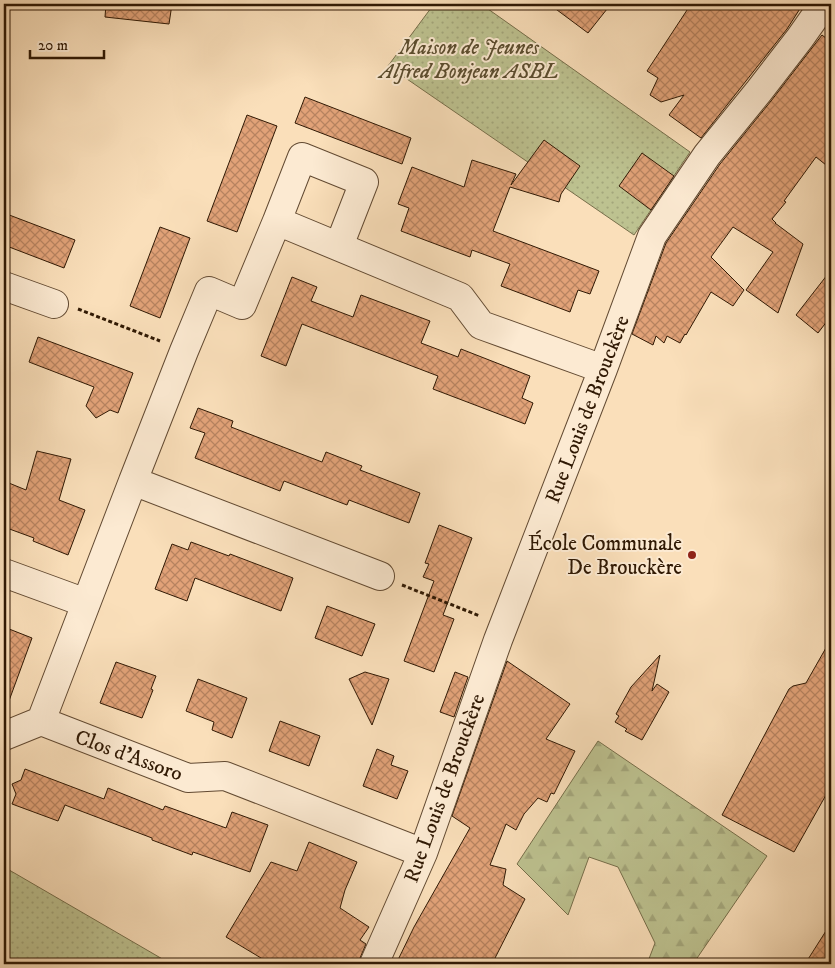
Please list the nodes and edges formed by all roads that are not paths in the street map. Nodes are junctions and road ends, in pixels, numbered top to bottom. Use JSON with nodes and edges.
{"nodes":[{"id":1,"x":824,"y":4,"type":"edge"},
{"id":2,"x":277,"y":221,"type":"junction"},
{"id":3,"x":339,"y":246,"type":"junction"},
{"id":4,"x":4,"y":286,"type":"edge"},
{"id":5,"x":54,"y":304,"type":"road end"},
{"id":6,"x":603,"y":368,"type":"junction"},
{"id":7,"x":133,"y":481,"type":"junction"},
{"id":8,"x":4,"y":573,"type":"edge"},
{"id":9,"x":380,"y":576,"type":"road end"},
{"id":10,"x":86,"y":603,"type":"junction"},
{"id":11,"x":41,"y":721,"type":"junction"},
{"id":12,"x":4,"y":736,"type":"edge"},
{"id":13,"x":422,"y":853,"type":"junction"},
{"id":14,"x":374,"y":964,"type":"edge"}],
"edges":[{"from":1,"to":6,"type":"street","name":"Rue Louis de Brouckère"},
{"from":2,"to":3,"type":"street"},
{"from":2,"to":3,"type":"street"},
{"from":2,"to":7,"type":"street"},
{"from":3,"to":6,"type":"street"},
{"from":4,"to":5,"type":"street"},
{"from":6,"to":13,"type":"street","name":"Rue Louis de Brouckère"},
{"from":7,"to":9,"type":"street"},
{"from":7,"to":10,"type":"street"},
{"from":8,"to":10,"type":"street"},
{"from":10,"to":11,"type":"street"},
{"from":11,"to":12,"type":"street"},
{"from":11,"to":13,"type":"street","name":"Clos d'Assoro"},
{"from":13,"to":14,"type":"street","name":"Rue Louis de Brouckère"}]}
